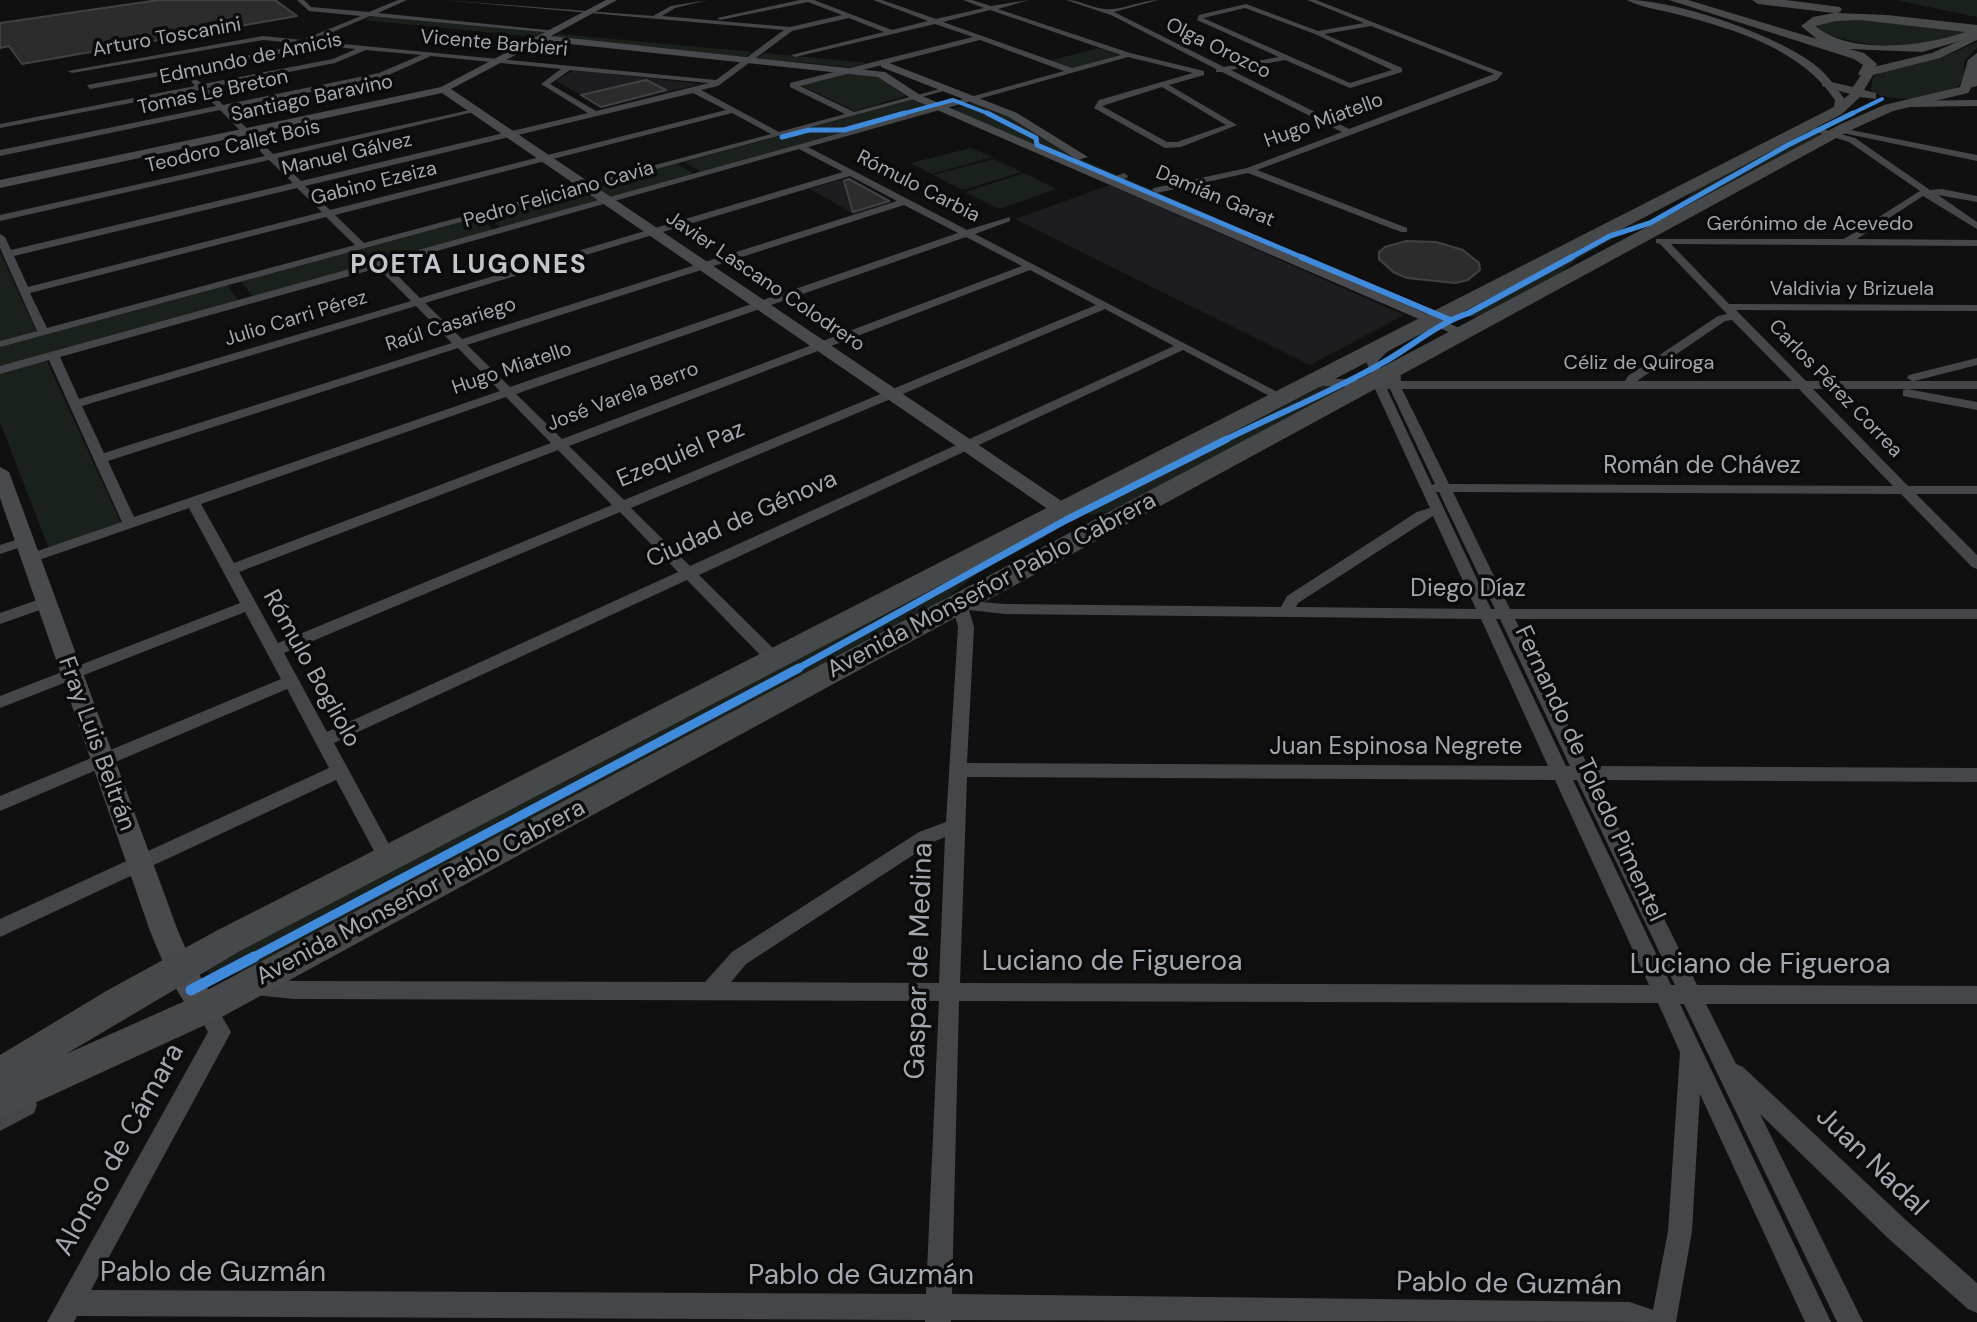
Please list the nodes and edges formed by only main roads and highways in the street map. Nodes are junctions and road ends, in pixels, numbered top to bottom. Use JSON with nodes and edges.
{"nodes":[{"id":1,"x":613,"y":0,"type":"edge"},
{"id":2,"x":1631,"y":0,"type":"edge"},
{"id":3,"x":1675,"y":0,"type":"edge"},
{"id":4,"x":1758,"y":0,"type":"edge"},
{"id":5,"x":1810,"y":0,"type":"edge"},
{"id":6,"x":1915,"y":7,"type":"dead end"},
{"id":7,"x":1973,"y":27,"type":"edge"},
{"id":8,"x":554,"y":31,"type":"junction"},
{"id":9,"x":540,"y":38,"type":"junction"},
{"id":10,"x":1977,"y":56,"type":"edge"},
{"id":11,"x":1864,"y":75,"type":"junction"},
{"id":12,"x":1825,"y":81,"type":"junction"},
{"id":13,"x":1973,"y":83,"type":"edge"},
{"id":14,"x":444,"y":89,"type":"junction"},
{"id":15,"x":1859,"y":92,"type":"junction"},
{"id":16,"x":1977,"y":103,"type":"edge"},
{"id":17,"x":1907,"y":104,"type":"junction"},
{"id":18,"x":1837,"y":111,"type":"junction"},
{"id":19,"x":0,"y":184,"type":"edge"},
{"id":20,"x":1615,"y":223,"type":"junction"},
{"id":21,"x":1662,"y":235,"type":"junction"},
{"id":22,"x":1576,"y":273,"type":"junction"},
{"id":23,"x":1436,"y":316,"type":"junction"},
{"id":24,"x":1470,"y":330,"type":"junction"},
{"id":25,"x":1,"y":481,"type":"edge"},
{"id":26,"x":1062,"y":510,"type":"junction"},
{"id":27,"x":1118,"y":518,"type":"junction"},
{"id":28,"x":960,"y":604,"type":"junction"},
{"id":29,"x":180,"y":967,"type":"junction"},
{"id":30,"x":206,"y":1008,"type":"junction"},
{"id":31,"x":0,"y":1075,"type":"edge"},
{"id":32,"x":0,"y":1101,"type":"edge"}],
"edges":[{"from":1,"to":8,"type":"main road","name":"Santiago Baravino"},
{"from":2,"to":12,"type":"main road"},
{"from":3,"to":11,"type":"highway"},
{"from":4,"to":7,"type":"highway"},
{"from":5,"to":7,"type":"highway"},
{"from":6,"to":7,"type":"highway"},
{"from":7,"to":7,"type":"highway"},
{"from":7,"to":11,"type":"main road"},
{"from":8,"to":9,"type":"main road","name":"Santiago Baravino"},
{"from":8,"to":23,"type":"main road","name":"Damián Garat"},
{"from":9,"to":14,"type":"main road","name":"Santiago Baravino"},
{"from":9,"to":23,"type":"main road","name":"Damián Garat"},
{"from":10,"to":13,"type":"main road"},
{"from":11,"to":12,"type":"main road"},
{"from":11,"to":15,"type":"main road"},
{"from":12,"to":15,"type":"main road"},
{"from":12,"to":18,"type":"main road"},
{"from":13,"to":17,"type":"main road","name":"Avenida Monseñor Pablo Cabrera"},
{"from":14,"to":19,"type":"main road","name":"Santiago Baravino"},
{"from":14,"to":26,"type":"main road","name":"Javier Lascano Colodrero"},
{"from":15,"to":17,"type":"main road"},
{"from":15,"to":18,"type":"main road","name":"Avenida Monseñor Pablo Cabrera"},
{"from":16,"to":17,"type":"main road"},
{"from":17,"to":21,"type":"main road","name":"Avenida Monseñor Pablo Cabrera"},
{"from":18,"to":20,"type":"main road","name":"Avenida Monseñor Pablo Cabrera"},
{"from":20,"to":21,"type":"main road"},
{"from":20,"to":22,"type":"main road"},
{"from":20,"to":23,"type":"main road","name":"Avenida Monseñor Pablo Cabrera"},
{"from":21,"to":22,"type":"main road","name":"Avenida Monseñor Pablo Cabrera"},
{"from":22,"to":24,"type":"main road","name":"Avenida Monseñor Pablo Cabrera"},
{"from":23,"to":24,"type":"main road","name":"Damián Garat"},
{"from":23,"to":26,"type":"main road","name":"Avenida Monseñor Pablo Cabrera"},
{"from":24,"to":27,"type":"main road","name":"Avenida Monseñor Pablo Cabrera"},
{"from":25,"to":29,"type":"main road","name":"Fray Luis Beltrán"},
{"from":26,"to":27,"type":"main road"},
{"from":26,"to":28,"type":"main road"},
{"from":26,"to":29,"type":"main road","name":"Avenida Monseñor Pablo Cabrera"},
{"from":27,"to":28,"type":"main road","name":"Avenida Monseñor Pablo Cabrera"},
{"from":28,"to":30,"type":"main road","name":"Avenida Monseñor Pablo Cabrera"},
{"from":29,"to":30,"type":"main road","name":"Fray Luis Beltrán"},
{"from":29,"to":31,"type":"main road","name":"Avenida Monseñor Pablo Cabrera"},
{"from":30,"to":32,"type":"main road","name":"Avenida Monseñor Pablo Cabrera"}]}
